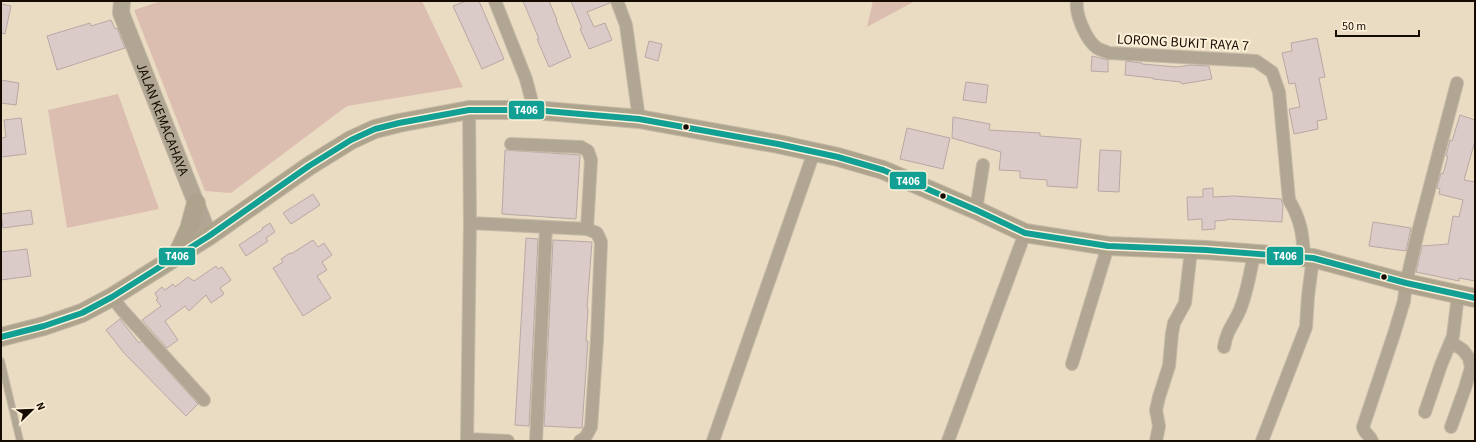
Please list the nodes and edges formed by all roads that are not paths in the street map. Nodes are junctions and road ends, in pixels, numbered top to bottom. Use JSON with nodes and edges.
{"nodes":[{"id":1,"x":122,"y":1,"type":"edge"},
{"id":2,"x":495,"y":1,"type":"edge"},
{"id":3,"x":617,"y":1,"type":"edge"},
{"id":4,"x":1077,"y":1,"type":"edge"},
{"id":5,"x":1457,"y":82,"type":"dead end"},
{"id":6,"x":469,"y":110,"type":"junction"},
{"id":7,"x":534,"y":110,"type":"junction"},
{"id":8,"x":639,"y":119,"type":"junction"},
{"id":9,"x":511,"y":144,"type":"dead end"},
{"id":10,"x":814,"y":152,"type":"junction"},
{"id":11,"x":983,"y":165,"type":"dead end"},
{"id":12,"x":196,"y":202,"type":"junction"},
{"id":13,"x":976,"y":210,"type":"junction"},
{"id":14,"x":470,"y":224,"type":"junction"},
{"id":15,"x":546,"y":227,"type":"junction"},
{"id":16,"x":587,"y":229,"type":"junction"},
{"id":17,"x":1025,"y":233,"type":"junction"},
{"id":18,"x":209,"y":236,"type":"junction"},
{"id":19,"x":1108,"y":246,"type":"junction"},
{"id":20,"x":1191,"y":250,"type":"junction"},
{"id":21,"x":1254,"y":254,"type":"junction"},
{"id":22,"x":177,"y":256,"type":"junction"},
{"id":23,"x":1309,"y":258,"type":"junction"},
{"id":24,"x":1406,"y":283,"type":"junction"},
{"id":25,"x":1467,"y":296,"type":"edge"},
{"id":26,"x":112,"y":297,"type":"junction"},
{"id":27,"x":1,"y":337,"type":"edge"},
{"id":28,"x":1451,"y":342,"type":"junction"},
{"id":29,"x":1224,"y":347,"type":"dead end"},
{"id":30,"x":1,"y":361,"type":"edge"},
{"id":31,"x":1072,"y":364,"type":"dead end"},
{"id":32,"x":204,"y":400,"type":"dead end"},
{"id":33,"x":1425,"y":412,"type":"dead end"},
{"id":34,"x":1451,"y":427,"type":"dead end"},
{"id":35,"x":467,"y":440,"type":"edge"},
{"id":36,"x":20,"y":441,"type":"edge"},
{"id":37,"x":508,"y":441,"type":"edge"},
{"id":38,"x":536,"y":441,"type":"edge"},
{"id":39,"x":580,"y":441,"type":"edge"},
{"id":40,"x":713,"y":441,"type":"edge"},
{"id":41,"x":948,"y":441,"type":"edge"},
{"id":42,"x":1156,"y":441,"type":"edge"},
{"id":43,"x":1262,"y":441,"type":"edge"},
{"id":44,"x":1372,"y":441,"type":"edge"}],
"edges":[{"from":1,"to":12,"type":"street","name":"JALAN KEMACAHAYA"},
{"from":2,"to":7,"type":"street"},
{"from":3,"to":8,"type":"street"},
{"from":4,"to":23,"type":"street","name":"LORONG BUKIT RAYA 7"},
{"from":5,"to":24,"type":"street"},
{"from":6,"to":7,"type":"main road"},
{"from":6,"to":14,"type":"street"},
{"from":6,"to":18,"type":"main road"},
{"from":7,"to":8,"type":"main road"},
{"from":8,"to":10,"type":"main road"},
{"from":9,"to":16,"type":"street"},
{"from":10,"to":13,"type":"main road"},
{"from":10,"to":40,"type":"street"},
{"from":11,"to":13,"type":"street"},
{"from":12,"to":18,"type":"street","name":"JALAN KEMACAHAYA"},
{"from":12,"to":22,"type":"main road"},
{"from":13,"to":17,"type":"main road"},
{"from":14,"to":15,"type":"street"},
{"from":14,"to":35,"type":"street"},
{"from":15,"to":16,"type":"street"},
{"from":15,"to":38,"type":"street"},
{"from":16,"to":39,"type":"street"},
{"from":17,"to":19,"type":"main road"},
{"from":17,"to":41,"type":"street"},
{"from":18,"to":22,"type":"main road"},
{"from":19,"to":20,"type":"main road"},
{"from":19,"to":31,"type":"street"},
{"from":20,"to":21,"type":"main road"},
{"from":20,"to":42,"type":"street"},
{"from":21,"to":23,"type":"main road"},
{"from":21,"to":29,"type":"street"},
{"from":22,"to":26,"type":"main road"},
{"from":23,"to":24,"type":"main road"},
{"from":23,"to":43,"type":"street","name":"LORONG BUKIT RAYA 7"},
{"from":24,"to":25,"type":"main road"},
{"from":24,"to":44,"type":"street"},
{"from":25,"to":28,"type":"street"},
{"from":26,"to":27,"type":"main road"},
{"from":26,"to":32,"type":"street"},
{"from":28,"to":33,"type":"street"},
{"from":28,"to":34,"type":"street"},
{"from":30,"to":36,"type":"lane"},
{"from":35,"to":37,"type":"street"}]}
